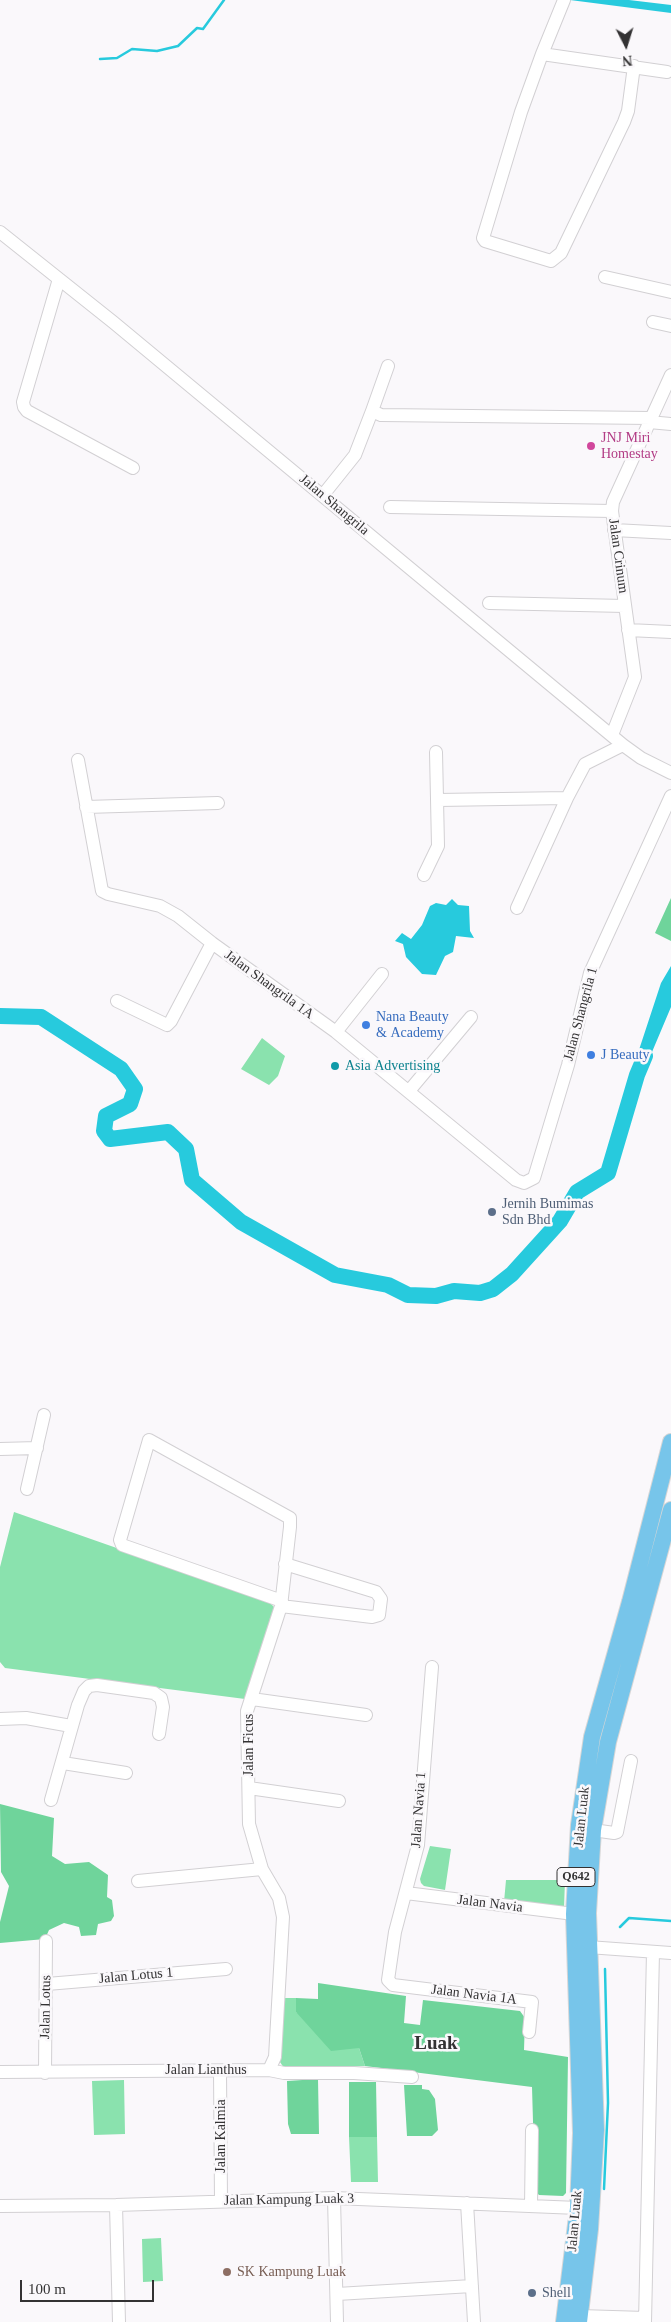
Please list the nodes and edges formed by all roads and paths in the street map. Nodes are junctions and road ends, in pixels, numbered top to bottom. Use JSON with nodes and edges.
{"nodes":[{"id":1,"x":563,"y":4,"type":"edge"},
{"id":2,"x":542,"y":54,"type":"junction"},
{"id":3,"x":634,"y":66,"type":"junction"},
{"id":4,"x":667,"y":72,"type":"dead end"},
{"id":5,"x":0,"y":232,"type":"edge"},
{"id":6,"x":605,"y":277,"type":"dead end"},
{"id":7,"x":58,"y":279,"type":"junction"},
{"id":8,"x":671,"y":292,"type":"edge"},
{"id":9,"x":653,"y":322,"type":"dead end"},
{"id":10,"x":671,"y":326,"type":"edge"},
{"id":11,"x":388,"y":366,"type":"dead end"},
{"id":12,"x":671,"y":375,"type":"edge"},
{"id":13,"x":372,"y":411,"type":"junction"},
{"id":14,"x":650,"y":420,"type":"junction"},
{"id":15,"x":671,"y":424,"type":"edge"},
{"id":16,"x":133,"y":468,"type":"dead end"},
{"id":17,"x":323,"y":495,"type":"junction"},
{"id":18,"x":390,"y":507,"type":"dead end"},
{"id":19,"x":612,"y":511,"type":"junction"},
{"id":20,"x":614,"y":530,"type":"junction"},
{"id":21,"x":671,"y":533,"type":"edge"},
{"id":22,"x":489,"y":603,"type":"dead end"},
{"id":23,"x":625,"y":606,"type":"junction"},
{"id":24,"x":628,"y":630,"type":"junction"},
{"id":25,"x":671,"y":632,"type":"edge"},
{"id":26,"x":612,"y":734,"type":"junction"},
{"id":27,"x":623,"y":745,"type":"junction"},
{"id":28,"x":436,"y":752,"type":"dead end"},
{"id":29,"x":78,"y":760,"type":"dead end"},
{"id":30,"x":671,"y":773,"type":"edge"},
{"id":31,"x":671,"y":796,"type":"edge"},
{"id":32,"x":567,"y":798,"type":"junction"},
{"id":33,"x":438,"y":800,"type":"junction"},
{"id":34,"x":218,"y":803,"type":"dead end"},
{"id":35,"x":86,"y":806,"type":"junction"},
{"id":36,"x":424,"y":875,"type":"dead end"},
{"id":37,"x":517,"y":908,"type":"dead end"},
{"id":38,"x":212,"y":943,"type":"junction"},
{"id":39,"x":382,"y":974,"type":"dead end"},
{"id":40,"x":117,"y":1001,"type":"dead end"},
{"id":41,"x":471,"y":1017,"type":"dead end"},
{"id":42,"x":336,"y":1032,"type":"junction"},
{"id":43,"x":409,"y":1091,"type":"junction"},
{"id":44,"x":528,"y":1182,"type":"joint"},
{"id":45,"x":44,"y":1415,"type":"dead end"},
{"id":46,"x":671,"y":1442,"type":"edge"},
{"id":47,"x":37,"y":1448,"type":"junction"},
{"id":48,"x":0,"y":1449,"type":"edge"},
{"id":49,"x":27,"y":1489,"type":"dead end"},
{"id":50,"x":671,"y":1510,"type":"edge"},
{"id":51,"x":662,"y":1547,"type":"junction"},
{"id":52,"x":285,"y":1564,"type":"junction"},
{"id":53,"x":630,"y":1602,"type":"junction"},
{"id":54,"x":281,"y":1603,"type":"junction"},
{"id":55,"x":642,"y":1621,"type":"junction"},
{"id":56,"x":432,"y":1667,"type":"dead end"},
{"id":57,"x":609,"y":1673,"type":"junction"},
{"id":58,"x":252,"y":1699,"type":"junction"},
{"id":59,"x":366,"y":1715,"type":"dead end"},
{"id":60,"x":0,"y":1719,"type":"edge"},
{"id":61,"x":72,"y":1726,"type":"junction"},
{"id":62,"x":159,"y":1734,"type":"dead end"},
{"id":63,"x":631,"y":1762,"type":"dead end"},
{"id":64,"x":63,"y":1763,"type":"junction"},
{"id":65,"x":126,"y":1773,"type":"dead end"},
{"id":66,"x":248,"y":1788,"type":"junction"},
{"id":67,"x":52,"y":1800,"type":"dead end"},
{"id":68,"x":339,"y":1801,"type":"dead end"},
{"id":69,"x":593,"y":1830,"type":"junction"},
{"id":70,"x":262,"y":1869,"type":"junction"},
{"id":71,"x":138,"y":1881,"type":"dead end"},
{"id":72,"x":406,"y":1893,"type":"junction"},
{"id":73,"x":574,"y":1914,"type":"junction"},
{"id":74,"x":46,"y":1941,"type":"dead end"},
{"id":75,"x":588,"y":1947,"type":"junction"},
{"id":76,"x":653,"y":1952,"type":"junction"},
{"id":77,"x":671,"y":1953,"type":"edge"},
{"id":78,"x":226,"y":1969,"type":"dead end"},
{"id":79,"x":388,"y":1980,"type":"joint"},
{"id":80,"x":47,"y":1984,"type":"junction"},
{"id":81,"x":529,"y":2032,"type":"dead end"},
{"id":82,"x":220,"y":2070,"type":"junction"},
{"id":83,"x":268,"y":2070,"type":"junction"},
{"id":84,"x":0,"y":2072,"type":"edge"},
{"id":85,"x":45,"y":2073,"type":"junction"},
{"id":86,"x":412,"y":2077,"type":"dead end"},
{"id":87,"x":532,"y":2130,"type":"dead end"},
{"id":88,"x":334,"y":2198,"type":"junction"},
{"id":89,"x":221,"y":2200,"type":"junction"},
{"id":90,"x":467,"y":2203,"type":"junction"},
{"id":91,"x":116,"y":2205,"type":"junction"},
{"id":92,"x":0,"y":2206,"type":"edge"},
{"id":93,"x":531,"y":2206,"type":"junction"},
{"id":94,"x":578,"y":2208,"type":"junction"},
{"id":95,"x":472,"y":2286,"type":"junction"},
{"id":96,"x":337,"y":2294,"type":"junction"},
{"id":97,"x":580,"y":2319,"type":"edge"},
{"id":98,"x":645,"y":2320,"type":"edge"},
{"id":99,"x":118,"y":2322,"type":"edge"},
{"id":100,"x":337,"y":2322,"type":"edge"},
{"id":101,"x":474,"y":2322,"type":"edge"},
{"id":102,"x":564,"y":2322,"type":"edge"}],
"edges":[{"from":1,"to":2,"type":"street"},
{"from":2,"to":3,"type":"street"},
{"from":2,"to":3,"type":"street"},
{"from":3,"to":4,"type":"street"},
{"from":5,"to":7,"type":"street","name":"Jalan Shangrila"},
{"from":6,"to":8,"type":"street"},
{"from":7,"to":16,"type":"street"},
{"from":7,"to":17,"type":"street","name":"Jalan Shangrila"},
{"from":9,"to":10,"type":"street"},
{"from":11,"to":13,"type":"street"},
{"from":12,"to":14,"type":"street","name":"Jalan Crinum"},
{"from":13,"to":14,"type":"street"},
{"from":13,"to":17,"type":"street"},
{"from":14,"to":15,"type":"street"},
{"from":14,"to":19,"type":"street","name":"Jalan Crinum"},
{"from":17,"to":26,"type":"street","name":"Jalan Shangrila"},
{"from":18,"to":19,"type":"street"},
{"from":19,"to":20,"type":"street","name":"Jalan Crinum"},
{"from":20,"to":21,"type":"street"},
{"from":20,"to":23,"type":"street","name":"Jalan Crinum"},
{"from":22,"to":23,"type":"street"},
{"from":23,"to":24,"type":"street","name":"Jalan Crinum"},
{"from":24,"to":25,"type":"street"},
{"from":24,"to":26,"type":"street","name":"Jalan Crinum"},
{"from":26,"to":27,"type":"street","name":"Jalan Shangrila"},
{"from":27,"to":30,"type":"street","name":"Jalan Shangrila"},
{"from":27,"to":32,"type":"street"},
{"from":28,"to":33,"type":"street"},
{"from":29,"to":35,"type":"street","name":"Jalan Shangrila 1A"},
{"from":31,"to":44,"type":"street","name":"Jalan Shangrila 1"},
{"from":32,"to":33,"type":"street"},
{"from":32,"to":37,"type":"street"},
{"from":33,"to":36,"type":"street"},
{"from":34,"to":35,"type":"street"},
{"from":35,"to":38,"type":"street","name":"Jalan Shangrila 1A"},
{"from":38,"to":40,"type":"street"},
{"from":38,"to":42,"type":"street","name":"Jalan Shangrila 1A"},
{"from":39,"to":42,"type":"street"},
{"from":41,"to":43,"type":"street"},
{"from":42,"to":43,"type":"street","name":"Jalan Shangrila 1A"},
{"from":43,"to":44,"type":"street","name":"Jalan Shangrila 1A"},
{"from":45,"to":47,"type":"street"},
{"from":46,"to":53,"type":"main road","name":"Jalan Luak","number":"Q642"},
{"from":47,"to":48,"type":"street"},
{"from":47,"to":49,"type":"street"},
{"from":50,"to":51,"type":"main road","name":"Jalan Luak","number":"Q642"},
{"from":51,"to":53,"type":"main road"},
{"from":51,"to":55,"type":"main road","name":"Jalan Luak","number":"Q642"},
{"from":52,"to":54,"type":"street","name":"Jalan Ficus"},
{"from":52,"to":54,"type":"street"},
{"from":52,"to":54,"type":"street","name":"Jalan Ficus"},
{"from":53,"to":57,"type":"main road","name":"Jalan Luak","number":"Q642"},
{"from":54,"to":58,"type":"street","name":"Jalan Ficus"},
{"from":55,"to":57,"type":"main road"},
{"from":55,"to":69,"type":"main road","name":"Jalan Luak","number":"Q642"},
{"from":56,"to":72,"type":"street","name":"Jalan Navia 1"},
{"from":57,"to":73,"type":"main road","name":"Jalan Luak","number":"Q642"},
{"from":58,"to":59,"type":"street"},
{"from":58,"to":66,"type":"street","name":"Jalan Ficus"},
{"from":60,"to":61,"type":"street"},
{"from":61,"to":62,"type":"street"},
{"from":61,"to":64,"type":"street"},
{"from":63,"to":69,"type":"street"},
{"from":64,"to":65,"type":"street"},
{"from":64,"to":67,"type":"street"},
{"from":66,"to":68,"type":"street"},
{"from":66,"to":70,"type":"street","name":"Jalan Ficus"},
{"from":69,"to":75,"type":"main road","name":"Jalan Luak","number":"Q642"},
{"from":70,"to":71,"type":"street"},
{"from":70,"to":83,"type":"street","name":"Jalan Ficus"},
{"from":72,"to":73,"type":"street","name":"Jalan Navia"},
{"from":72,"to":79,"type":"street","name":"Jalan Navia 1"},
{"from":73,"to":94,"type":"main road","name":"Jalan Luak","number":"Q642"},
{"from":74,"to":80,"type":"street","name":"Jalan Lotus"},
{"from":75,"to":76,"type":"street"},
{"from":75,"to":97,"type":"main road","name":"Jalan Luak","number":"Q642"},
{"from":76,"to":77,"type":"street"},
{"from":76,"to":98,"type":"street"},
{"from":78,"to":80,"type":"street","name":"Jalan Lotus 1"},
{"from":79,"to":81,"type":"street","name":"Jalan Navia 1A"},
{"from":80,"to":85,"type":"street","name":"Jalan Lotus"},
{"from":82,"to":83,"type":"street","name":"Jalan Lianthus"},
{"from":82,"to":85,"type":"street","name":"Jalan Lianthus"},
{"from":82,"to":89,"type":"street","name":"Jalan Kalmia"},
{"from":83,"to":86,"type":"street","name":"Jalan Lianthus"},
{"from":84,"to":85,"type":"street","name":"Jalan Lianthus"},
{"from":87,"to":93,"type":"street"},
{"from":88,"to":89,"type":"street","name":"Jalan Kampung Luak 3"},
{"from":88,"to":90,"type":"street","name":"Jalan Kampung Luak 3"},
{"from":88,"to":96,"type":"street"},
{"from":89,"to":91,"type":"street","name":"Jalan Kampung Luak 3"},
{"from":90,"to":93,"type":"street","name":"Jalan Kampung Luak 3"},
{"from":90,"to":95,"type":"street"},
{"from":91,"to":92,"type":"street","name":"Jalan Kampung Luak 3"},
{"from":91,"to":99,"type":"street"},
{"from":93,"to":94,"type":"street","name":"Jalan Kampung Luak 3"},
{"from":94,"to":102,"type":"main road","name":"Jalan Luak","number":"Q642"},
{"from":95,"to":96,"type":"street"},
{"from":95,"to":101,"type":"street"},
{"from":96,"to":100,"type":"street"},
{"from":97,"to":98,"type":"street"}]}
